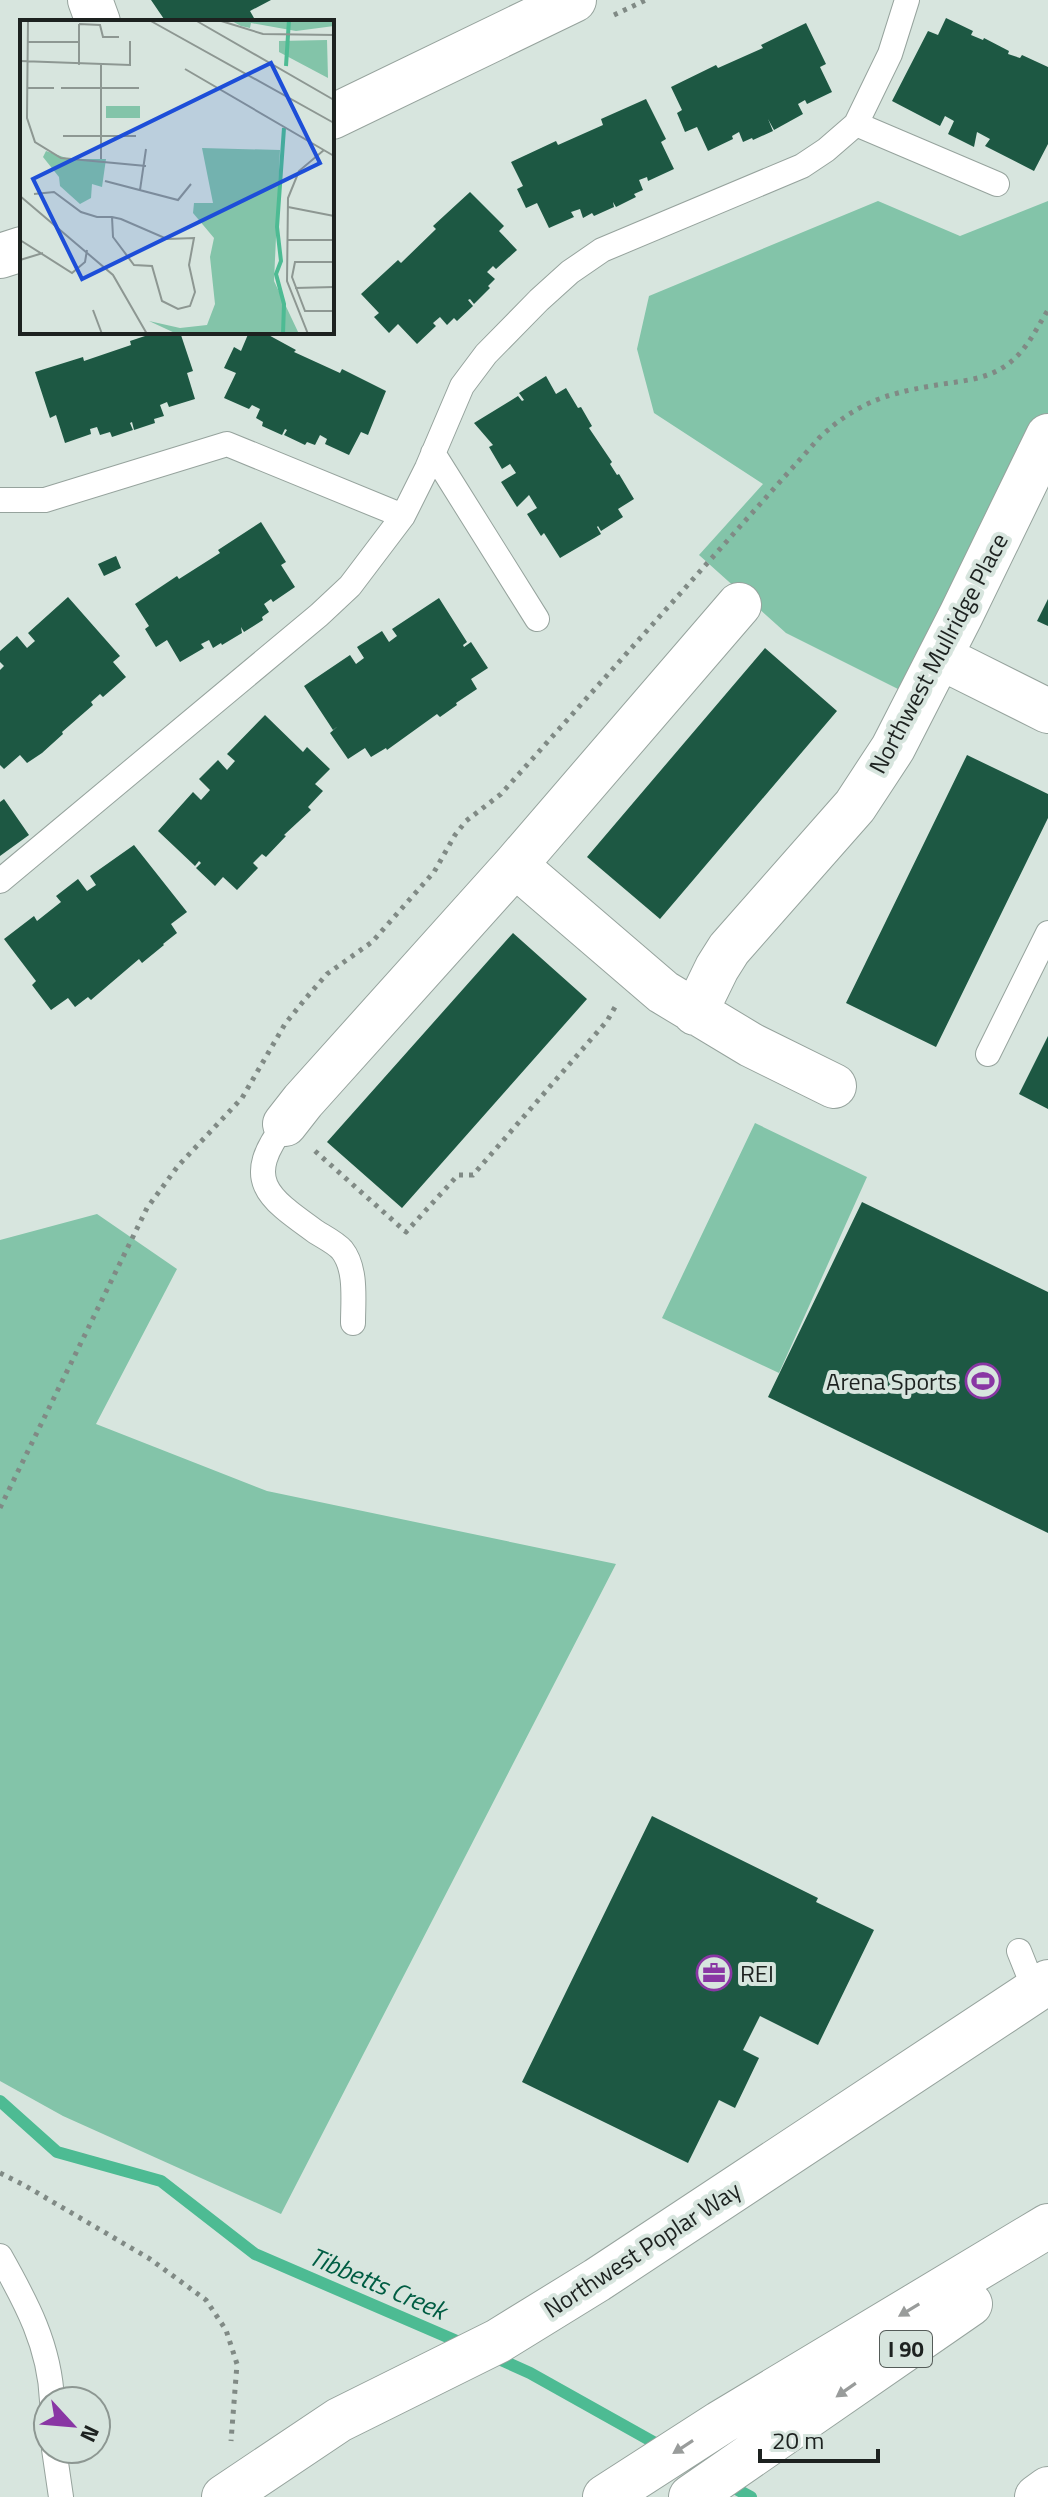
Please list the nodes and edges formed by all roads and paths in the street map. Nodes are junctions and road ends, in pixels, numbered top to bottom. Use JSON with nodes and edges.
{"nodes":[{"id":1,"x":90,"y":0,"type":"edge"},
{"id":2,"x":574,"y":0,"type":"edge"},
{"id":3,"x":907,"y":0,"type":"edge"},
{"id":4,"x":97,"y":20,"type":"edge"},
{"id":5,"x":334,"y":116,"type":"edge"},
{"id":6,"x":856,"y":124,"type":"junction"},
{"id":7,"x":997,"y":184,"type":"dead end"},
{"id":8,"x":20,"y":250,"type":"edge"},
{"id":9,"x":0,"y":256,"type":"edge"},
{"id":10,"x":1048,"y":436,"type":"edge"},
{"id":11,"x":433,"y":453,"type":"junction"},
{"id":12,"x":0,"y":500,"type":"edge"},
{"id":13,"x":403,"y":516,"type":"junction"},
{"id":14,"x":739,"y":605,"type":"dead end"},
{"id":15,"x":537,"y":619,"type":"dead end"},
{"id":16,"x":940,"y":657,"type":"junction"},
{"id":17,"x":1048,"y":711,"type":"edge"},
{"id":18,"x":515,"y":865,"type":"junction"},
{"id":19,"x":0,"y":881,"type":"edge"},
{"id":20,"x":1048,"y":933,"type":"edge"},
{"id":21,"x":622,"y":1000,"type":"dead end"},
{"id":22,"x":695,"y":1013,"type":"junction"},
{"id":23,"x":988,"y":1054,"type":"dead end"},
{"id":24,"x":834,"y":1086,"type":"dead end"},
{"id":25,"x":285,"y":1124,"type":"junction"},
{"id":26,"x":353,"y":1323,"type":"dead end"},
{"id":27,"x":35,"y":1437,"type":"dead end"},
{"id":28,"x":0,"y":1508,"type":"edge"},
{"id":29,"x":1034,"y":1975,"type":"edge"},
{"id":30,"x":0,"y":2173,"type":"edge"},
{"id":31,"x":1048,"y":2226,"type":"edge"},
{"id":32,"x":1048,"y":2251,"type":"edge"},
{"id":33,"x":0,"y":2256,"type":"edge"},
{"id":34,"x":49,"y":2385,"type":"edge"},
{"id":35,"x":56,"y":2465,"type":"edge"},
{"id":36,"x":237,"y":2488,"type":"edge"},
{"id":37,"x":1048,"y":2489,"type":"edge"},
{"id":38,"x":692,"y":2496,"type":"edge"},
{"id":39,"x":61,"y":2497,"type":"edge"},
{"id":40,"x":605,"y":2497,"type":"edge"},
{"id":41,"x":1037,"y":2497,"type":"edge"}],
"edges":[{"from":1,"to":4,"type":"main road"},
{"from":2,"to":5,"type":"main road"},
{"from":3,"to":6,"type":"lane"},
{"from":6,"to":7,"type":"lane"},
{"from":6,"to":11,"type":"lane"},
{"from":8,"to":9,"type":"main road"},
{"from":10,"to":16,"type":"main road","name":"Northwest Mullridge Place"},
{"from":11,"to":13,"type":"lane"},
{"from":11,"to":15,"type":"lane"},
{"from":12,"to":13,"type":"lane"},
{"from":13,"to":19,"type":"lane"},
{"from":14,"to":18,"type":"main road"},
{"from":16,"to":17,"type":"main road"},
{"from":16,"to":22,"type":"main road","name":"Northwest Mullridge Place"},
{"from":18,"to":22,"type":"main road"},
{"from":18,"to":25,"type":"main road"},
{"from":20,"to":23,"type":"lane"},
{"from":21,"to":25,"type":"path"},
{"from":22,"to":24,"type":"main road"},
{"from":25,"to":26,"type":"lane"},
{"from":27,"to":28,"type":"path"},
{"from":29,"to":36,"type":"main road","name":"Northwest Poplar Way"},
{"from":30,"to":36,"type":"path"},
{"from":31,"to":40,"type":"main road","one_way":true},
{"from":32,"to":38,"type":"main road","number":"I 90","one_way":true},
{"from":33,"to":34,"type":"lane"},
{"from":35,"to":39,"type":"lane"},
{"from":37,"to":41,"type":"main road"}]}
